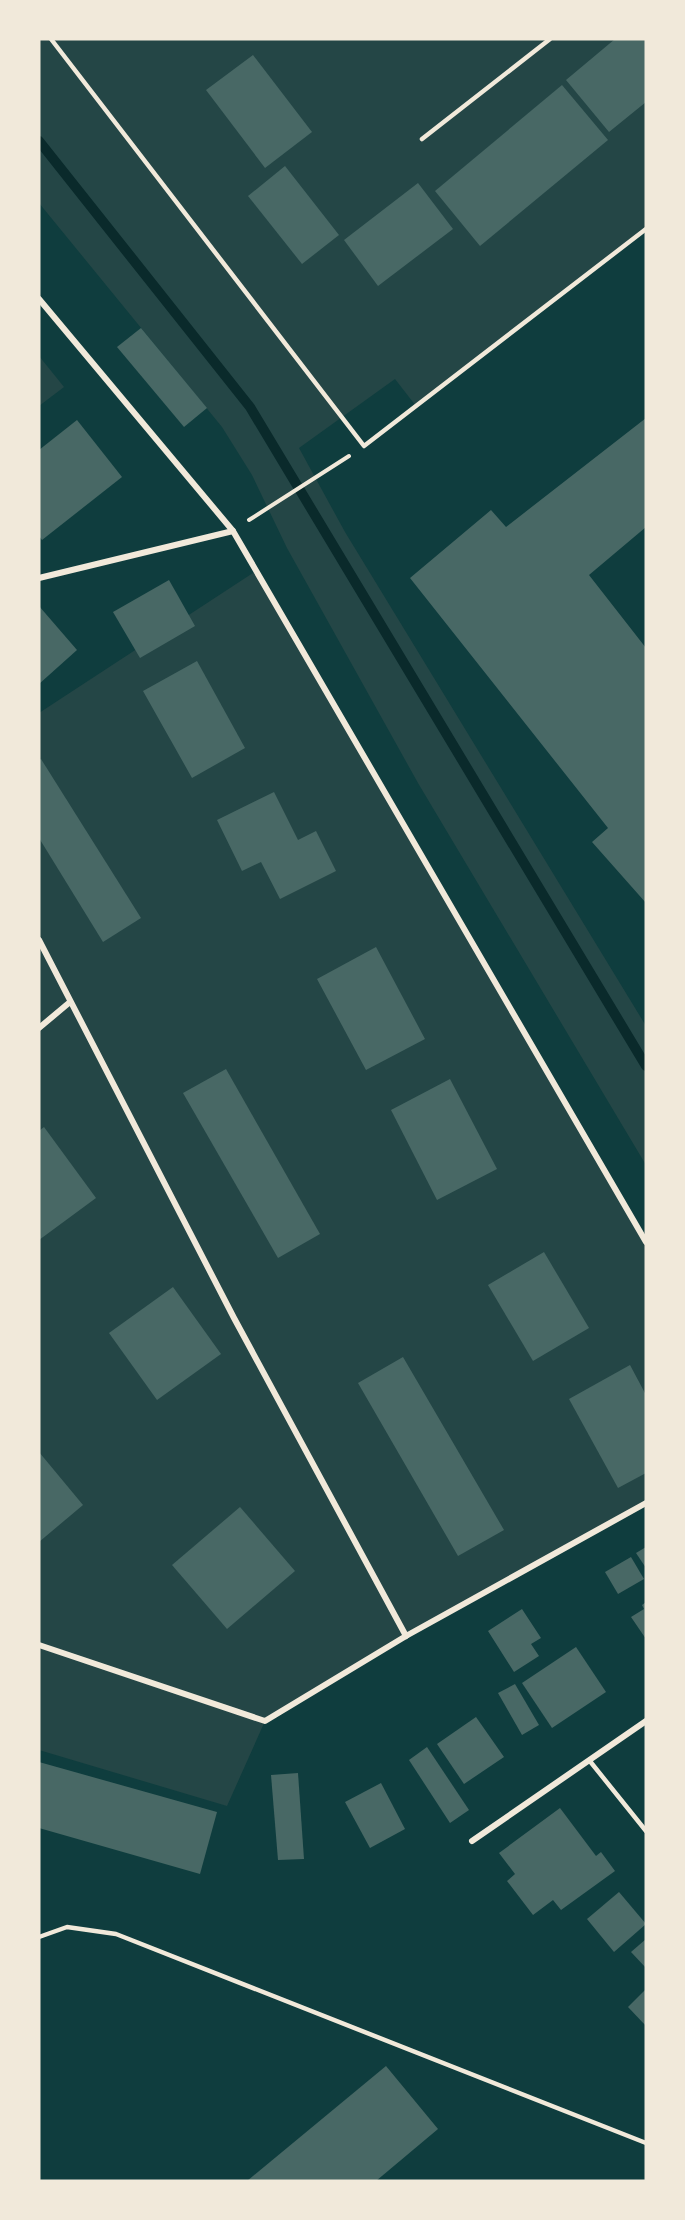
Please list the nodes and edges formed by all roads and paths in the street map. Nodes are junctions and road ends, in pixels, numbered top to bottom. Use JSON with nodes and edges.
{"nodes":[{"id":1,"x":51,"y":39,"type":"edge"},
{"id":2,"x":550,"y":39,"type":"edge"},
{"id":3,"x":422,"y":138,"type":"dead end"},
{"id":4,"x":646,"y":229,"type":"edge"},
{"id":5,"x":39,"y":298,"type":"edge"},
{"id":6,"x":328,"y":469,"type":"dead end"},
{"id":7,"x":257,"y":515,"type":"dead end"},
{"id":8,"x":233,"y":531,"type":"junction"},
{"id":9,"x":39,"y":578,"type":"edge"},
{"id":10,"x":39,"y":940,"type":"edge"},
{"id":11,"x":70,"y":1002,"type":"junction"},
{"id":12,"x":39,"y":1028,"type":"edge"},
{"id":13,"x":646,"y":1242,"type":"edge"},
{"id":14,"x":646,"y":1503,"type":"edge"},
{"id":15,"x":406,"y":1636,"type":"junction"},
{"id":16,"x":39,"y":1645,"type":"edge"},
{"id":17,"x":646,"y":1721,"type":"edge"},
{"id":18,"x":589,"y":1760,"type":"junction"},
{"id":19,"x":646,"y":1831,"type":"edge"},
{"id":20,"x":472,"y":1841,"type":"dead end"},
{"id":21,"x":39,"y":1937,"type":"edge"},
{"id":22,"x":646,"y":2143,"type":"edge"}],
"edges":[{"from":1,"to":4,"type":"lane"},
{"from":2,"to":3,"type":"lane"},
{"from":5,"to":8,"type":"street"},
{"from":6,"to":7,"type":"path"},
{"from":8,"to":9,"type":"street"},
{"from":8,"to":13,"type":"street"},
{"from":10,"to":11,"type":"street"},
{"from":11,"to":12,"type":"street"},
{"from":11,"to":15,"type":"street"},
{"from":14,"to":15,"type":"street"},
{"from":15,"to":16,"type":"street"},
{"from":17,"to":18,"type":"street"},
{"from":18,"to":19,"type":"lane"},
{"from":18,"to":20,"type":"street"},
{"from":21,"to":22,"type":"lane"}]}
